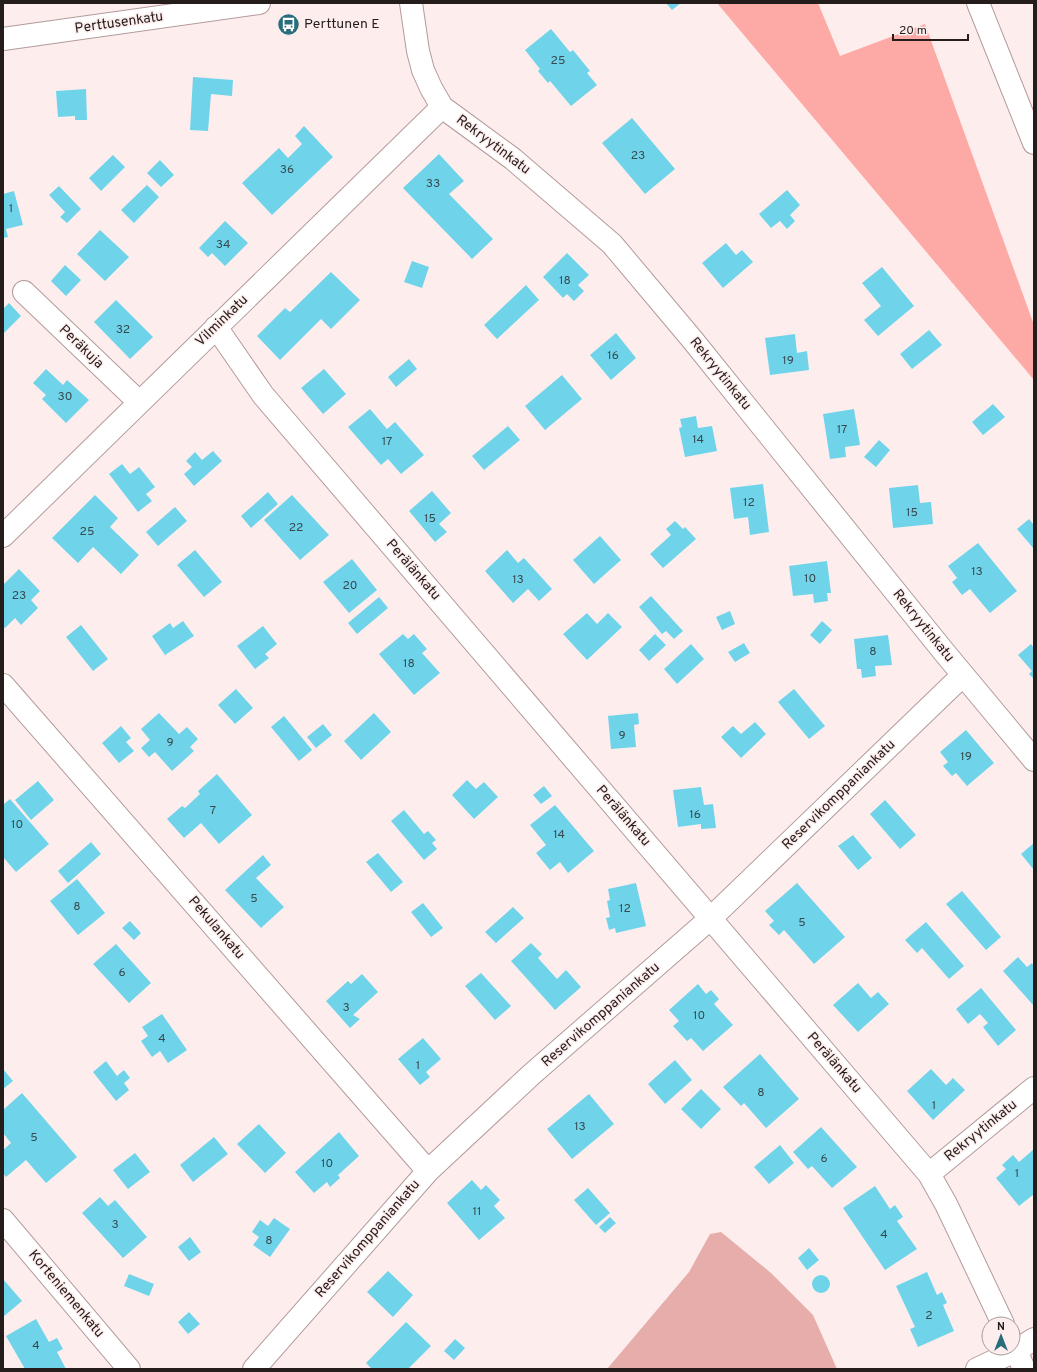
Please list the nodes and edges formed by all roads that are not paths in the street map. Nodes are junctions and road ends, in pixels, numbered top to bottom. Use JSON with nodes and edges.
{"nodes":[{"id":1,"x":258,"y":3,"type":"edge"},
{"id":2,"x":411,"y":3,"type":"edge"},
{"id":3,"x":978,"y":3,"type":"edge"},
{"id":4,"x":3,"y":39,"type":"edge"},
{"id":5,"x":442,"y":107,"type":"junction"},
{"id":6,"x":1034,"y":143,"type":"edge"},
{"id":7,"x":24,"y":292,"type":"dead end"},
{"id":8,"x":216,"y":327,"type":"junction"},
{"id":9,"x":139,"y":402,"type":"junction"},
{"id":10,"x":3,"y":536,"type":"edge"},
{"id":11,"x":963,"y":675,"type":"junction"},
{"id":12,"x":3,"y":685,"type":"edge"},
{"id":13,"x":1034,"y":760,"type":"edge"},
{"id":14,"x":710,"y":918,"type":"junction"},
{"id":15,"x":1034,"y":1088,"type":"edge"},
{"id":16,"x":428,"y":1172,"type":"junction"},
{"id":17,"x":929,"y":1174,"type":"junction"},
{"id":18,"x":3,"y":1220,"type":"edge"},
{"id":19,"x":999,"y":1316,"type":"edge"},
{"id":20,"x":1022,"y":1350,"type":"edge"},
{"id":21,"x":129,"y":1369,"type":"edge"},
{"id":22,"x":254,"y":1369,"type":"edge"},
{"id":23,"x":977,"y":1369,"type":"edge"}],
"edges":[{"from":1,"to":4,"type":"street","name":"Perttusenkatu"},
{"from":2,"to":5,"type":"street","name":"Rekryytinkatu"},
{"from":3,"to":6,"type":"street"},
{"from":5,"to":8,"type":"street","name":"Vilminkatu"},
{"from":5,"to":11,"type":"street","name":"Rekryytinkatu"},
{"from":7,"to":9,"type":"street","name":"Peräkuja"},
{"from":8,"to":9,"type":"street","name":"Vilminkatu"},
{"from":8,"to":14,"type":"street","name":"Perälänkatu"},
{"from":9,"to":10,"type":"street","name":"Vilminkatu"},
{"from":11,"to":13,"type":"street","name":"Rekryytinkatu"},
{"from":11,"to":14,"type":"street","name":"Reservikomppaniankatu"},
{"from":12,"to":16,"type":"street","name":"Pekulankatu"},
{"from":14,"to":16,"type":"street","name":"Reservikomppaniankatu"},
{"from":14,"to":17,"type":"street","name":"Perälänkatu"},
{"from":15,"to":17,"type":"street","name":"Rekryytinkatu"},
{"from":16,"to":22,"type":"street","name":"Reservikomppaniankatu"},
{"from":17,"to":19,"type":"street","name":"Perälänkatu"},
{"from":18,"to":21,"type":"street","name":"Korteniemenkatu"},
{"from":20,"to":23,"type":"street"}]}
